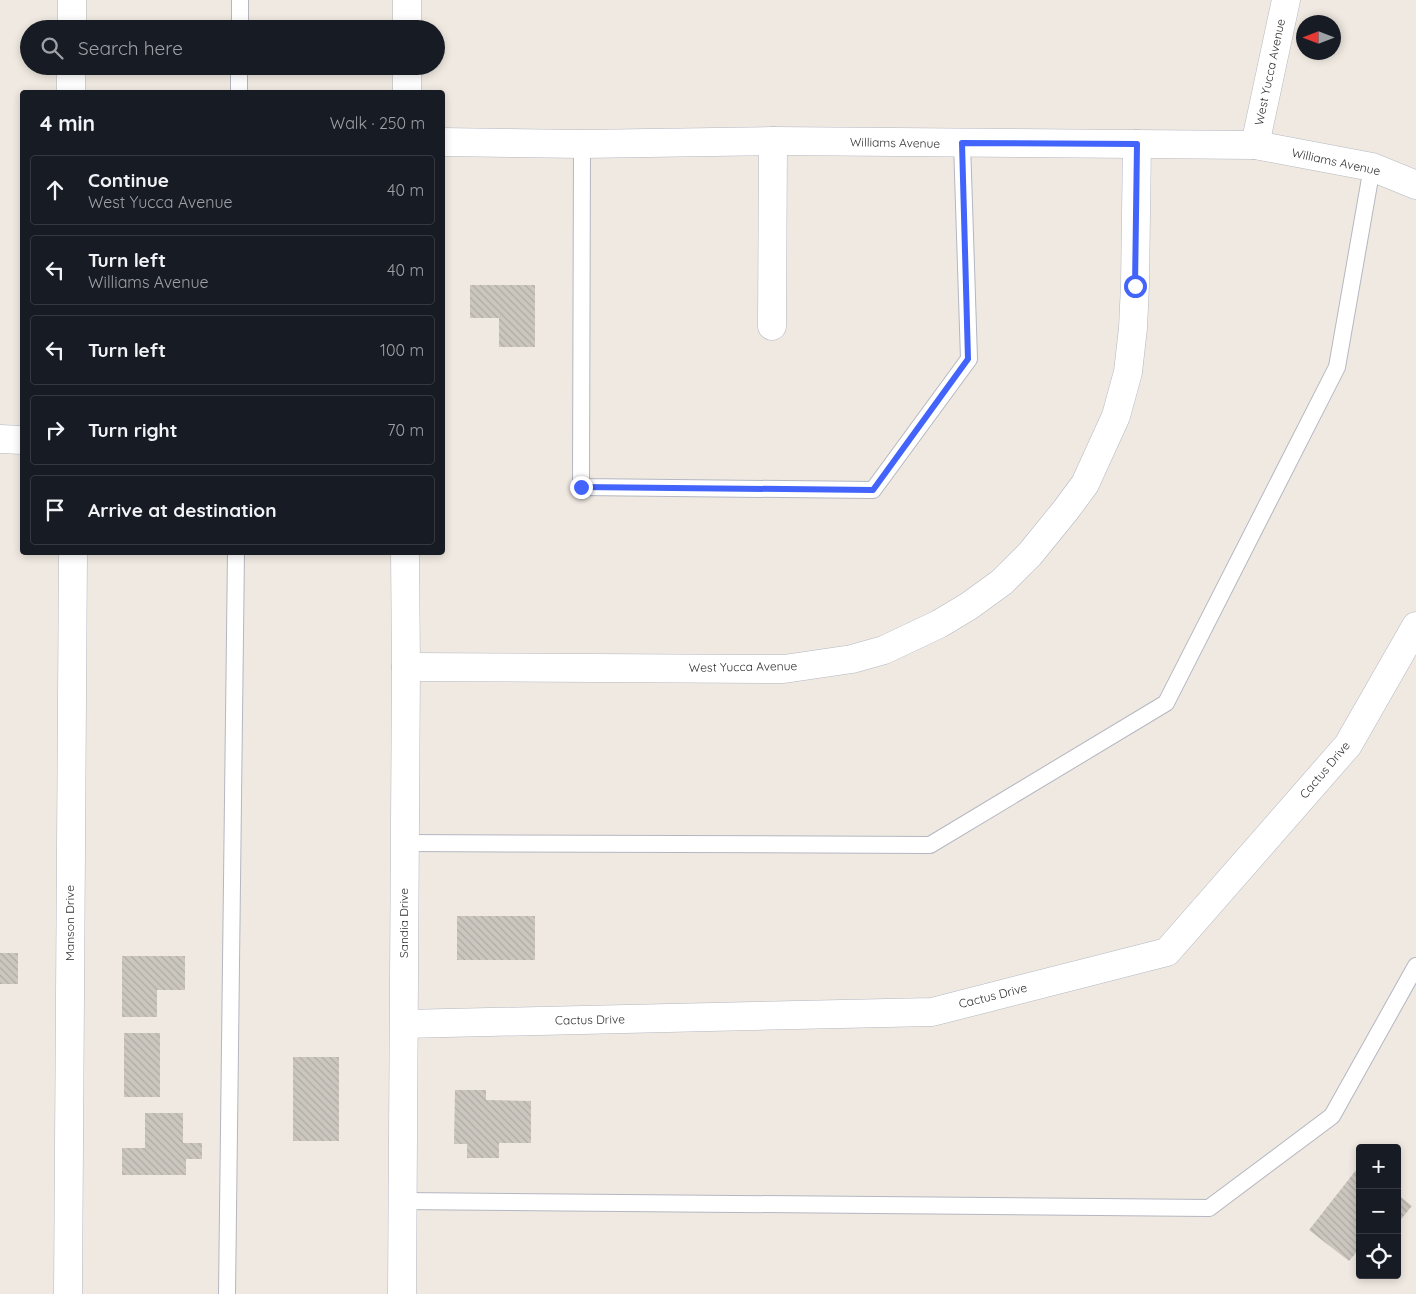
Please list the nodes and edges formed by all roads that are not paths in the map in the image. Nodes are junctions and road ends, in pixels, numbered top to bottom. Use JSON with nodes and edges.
{"nodes":[{"id":1,"x":72,"y":0,"type":"edge"},
{"id":2,"x":240,"y":0,"type":"edge"},
{"id":3,"x":407,"y":0,"type":"edge"},
{"id":4,"x":1286,"y":0,"type":"edge"},
{"id":5,"x":72,"y":20,"type":"edge"},
{"id":6,"x":240,"y":20,"type":"edge"},
{"id":7,"x":407,"y":20,"type":"edge"},
{"id":8,"x":71,"y":75,"type":"edge"},
{"id":9,"x":239,"y":75,"type":"edge"},
{"id":10,"x":407,"y":75,"type":"edge"},
{"id":11,"x":71,"y":90,"type":"edge"},
{"id":12,"x":239,"y":90,"type":"edge"},
{"id":13,"x":407,"y":90,"type":"edge"},
{"id":14,"x":773,"y":141,"type":"junction"},
{"id":15,"x":445,"y":142,"type":"edge"},
{"id":16,"x":962,"y":143,"type":"junction"},
{"id":17,"x":582,"y":144,"type":"junction"},
{"id":18,"x":1137,"y":144,"type":"junction"},
{"id":19,"x":1255,"y":145,"type":"junction"},
{"id":20,"x":1372,"y":168,"type":"junction"},
{"id":21,"x":1416,"y":184,"type":"edge"},
{"id":22,"x":772,"y":326,"type":"dead end"},
{"id":23,"x":0,"y":439,"type":"edge"},
{"id":24,"x":20,"y":440,"type":"edge"},
{"id":25,"x":73,"y":555,"type":"edge"},
{"id":26,"x":236,"y":555,"type":"edge"},
{"id":27,"x":405,"y":555,"type":"edge"},
{"id":28,"x":1416,"y":626,"type":"edge"},
{"id":29,"x":406,"y":667,"type":"junction"},
{"id":30,"x":404,"y":843,"type":"junction"},
{"id":31,"x":1416,"y":966,"type":"edge"},
{"id":32,"x":404,"y":1024,"type":"junction"},
{"id":33,"x":402,"y":1201,"type":"junction"},
{"id":34,"x":68,"y":1294,"type":"edge"},
{"id":35,"x":227,"y":1294,"type":"edge"},
{"id":36,"x":402,"y":1294,"type":"edge"}],
"edges":[{"from":1,"to":5,"type":"street"},
{"from":2,"to":6,"type":"lane"},
{"from":3,"to":7,"type":"street"},
{"from":4,"to":19,"type":"street","name":"West Yucca Avenue"},
{"from":8,"to":11,"type":"street"},
{"from":9,"to":12,"type":"lane"},
{"from":10,"to":13,"type":"street"},
{"from":14,"to":16,"type":"street","name":"Williams Avenue"},
{"from":14,"to":17,"type":"street","name":"Williams Avenue"},
{"from":14,"to":22,"type":"street"},
{"from":15,"to":17,"type":"street","name":"Williams Avenue"},
{"from":16,"to":17,"type":"lane"},
{"from":16,"to":18,"type":"street","name":"Williams Avenue"},
{"from":18,"to":19,"type":"street","name":"Williams Avenue"},
{"from":18,"to":29,"type":"street","name":"West Yucca Avenue"},
{"from":19,"to":20,"type":"street","name":"Williams Avenue"},
{"from":20,"to":21,"type":"street","name":"Williams Avenue"},
{"from":20,"to":30,"type":"lane"},
{"from":23,"to":24,"type":"street"},
{"from":25,"to":34,"type":"street","name":"Manson Drive"},
{"from":26,"to":35,"type":"lane"},
{"from":27,"to":29,"type":"street","name":"Sandia Drive"},
{"from":28,"to":32,"type":"street","name":"Cactus Drive"},
{"from":29,"to":30,"type":"street","name":"Sandia Drive"},
{"from":30,"to":32,"type":"street","name":"Sandia Drive"},
{"from":31,"to":33,"type":"lane"},
{"from":32,"to":33,"type":"street","name":"Sandia Drive"},
{"from":33,"to":36,"type":"street","name":"Sandia Drive"}]}
